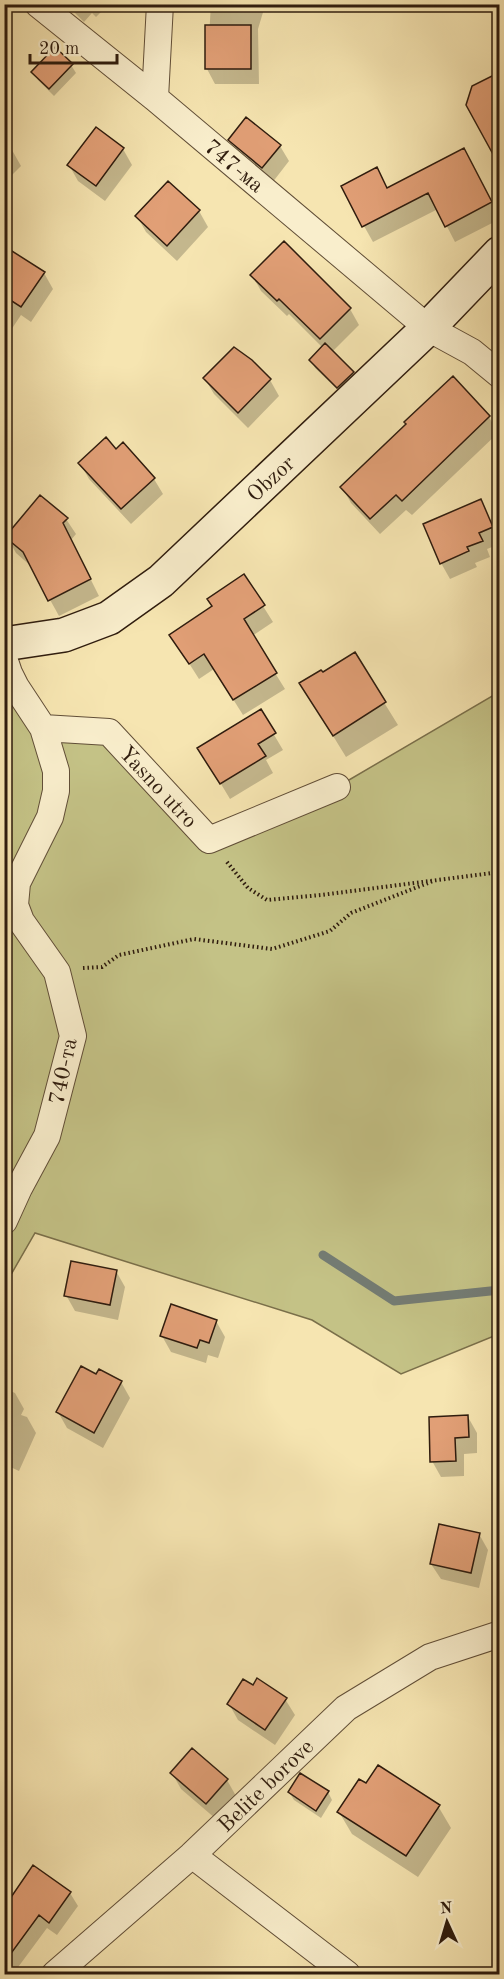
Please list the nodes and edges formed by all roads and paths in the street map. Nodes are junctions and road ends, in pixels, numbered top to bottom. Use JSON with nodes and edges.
{"nodes":[{"id":1,"x":38,"y":4,"type":"edge"},
{"id":2,"x":159,"y":4,"type":"edge"},
{"id":3,"x":155,"y":98,"type":"junction"},
{"id":4,"x":500,"y":253,"type":"edge"},
{"id":5,"x":428,"y":328,"type":"junction"},
{"id":6,"x":500,"y":375,"type":"edge"},
{"id":7,"x":4,"y":644,"type":"edge"},
{"id":8,"x":4,"y":658,"type":"edge"},
{"id":9,"x":43,"y":728,"type":"junction"},
{"id":10,"x":337,"y":787,"type":"dead end"},
{"id":11,"x":209,"y":840,"type":"junction"},
{"id":12,"x":500,"y":872,"type":"edge"},
{"id":13,"x":433,"y":881,"type":"junction"},
{"id":14,"x":48,"y":959,"type":"junction"},
{"id":15,"x":4,"y":1221,"type":"edge"},
{"id":16,"x":500,"y":1634,"type":"edge"},
{"id":17,"x":192,"y":1855,"type":"junction"},
{"id":18,"x":55,"y":1974,"type":"edge"},
{"id":19,"x":346,"y":1974,"type":"edge"}],
"edges":[{"from":1,"to":3,"type":"street","name":"747-ма"},
{"from":2,"to":3,"type":"street"},
{"from":3,"to":5,"type":"street","name":"747-ма"},
{"from":4,"to":5,"type":"street","name":"Obzor"},
{"from":5,"to":6,"type":"street","name":"747-ма"},
{"from":5,"to":7,"type":"street","name":"Obzor"},
{"from":8,"to":9,"type":"street","name":"740-та"},
{"from":9,"to":11,"type":"street","name":"Yasno utro"},
{"from":9,"to":14,"type":"street","name":"740-та"},
{"from":10,"to":11,"type":"street","name":"Yasno utro"},
{"from":11,"to":13,"type":"path"},
{"from":12,"to":13,"type":"path"},
{"from":13,"to":14,"type":"path"},
{"from":14,"to":15,"type":"street","name":"740-та"},
{"from":16,"to":17,"type":"street","name":"Belite borove"},
{"from":17,"to":18,"type":"street","name":"Belite borove"},
{"from":17,"to":19,"type":"street"}]}
